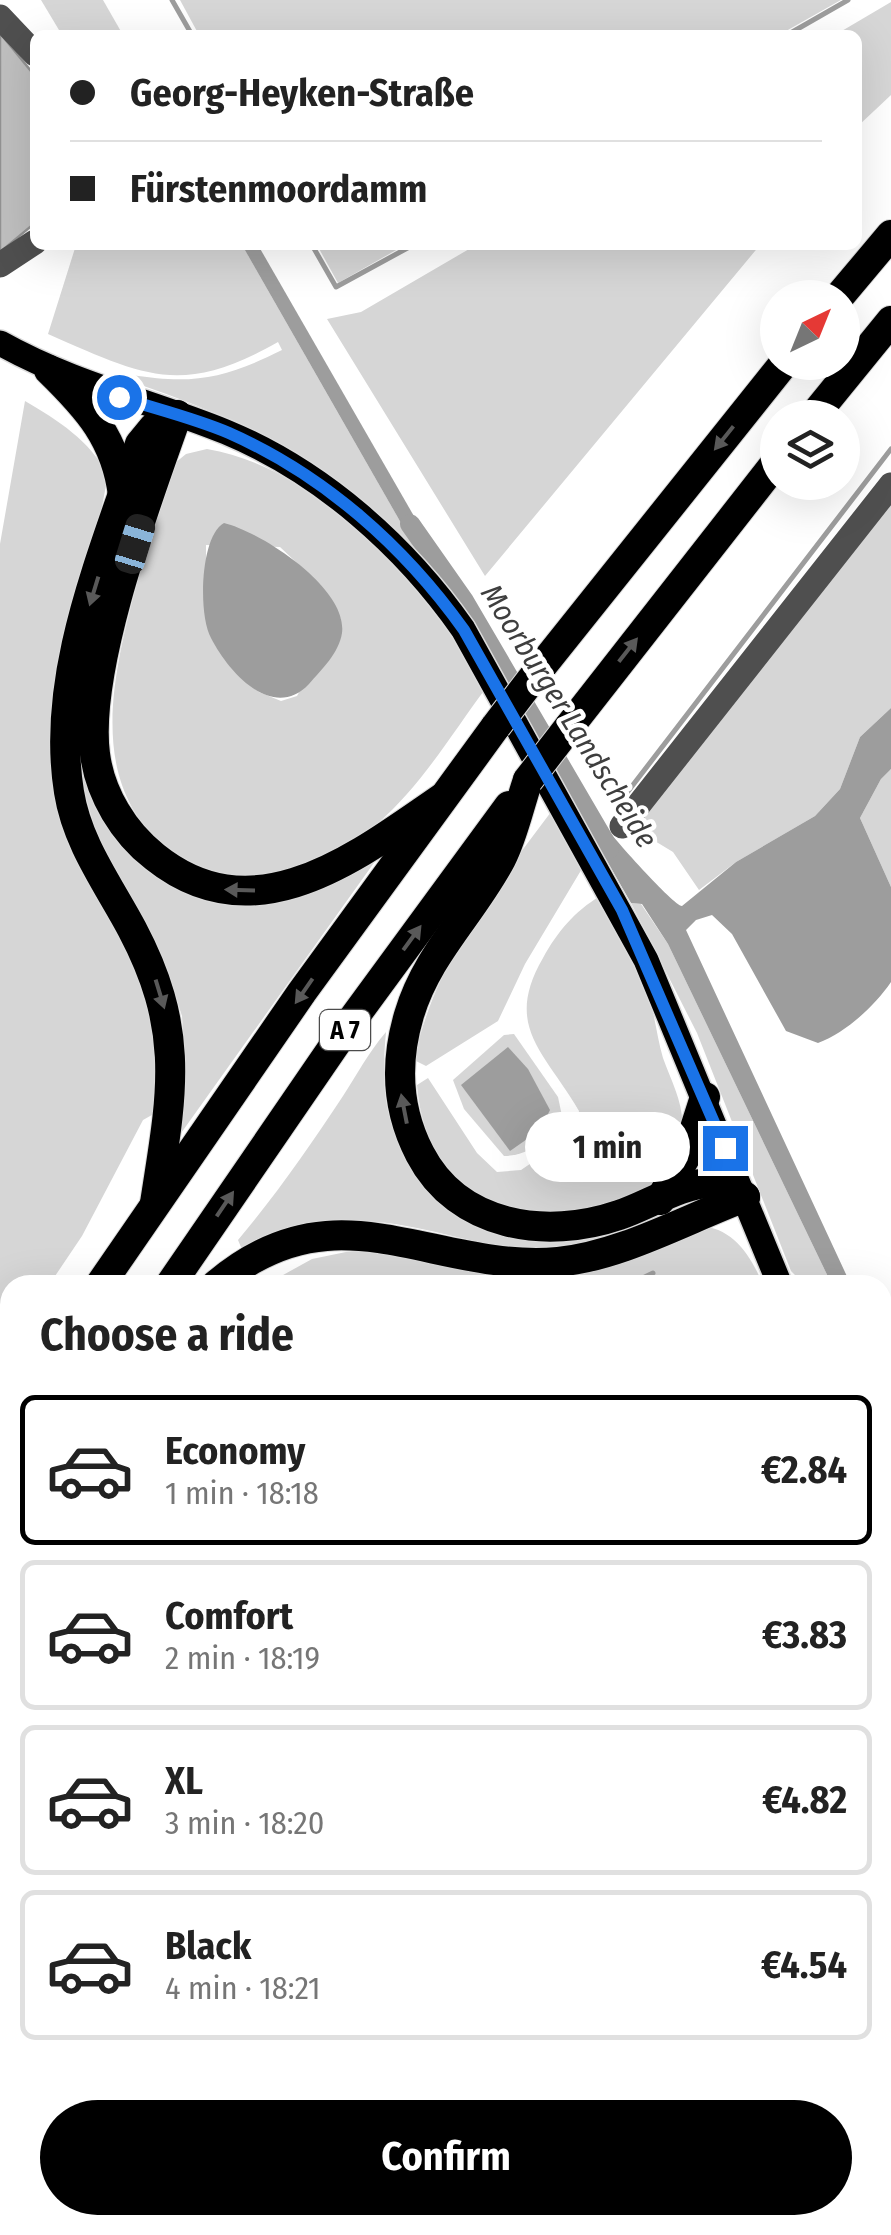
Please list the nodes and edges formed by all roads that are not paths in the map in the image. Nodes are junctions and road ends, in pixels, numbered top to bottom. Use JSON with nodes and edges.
{"nodes":[{"id":1,"x":0,"y":16,"type":"edge"},
{"id":2,"x":30,"y":49,"type":"edge"},
{"id":3,"x":891,"y":235,"type":"edge"},
{"id":4,"x":30,"y":245,"type":"edge"},
{"id":5,"x":0,"y":265,"type":"edge"},
{"id":6,"x":853,"y":280,"type":"edge"},
{"id":7,"x":891,"y":321,"type":"edge"},
{"id":8,"x":0,"y":344,"type":"edge"},
{"id":9,"x":49,"y":370,"type":"junction"},
{"id":10,"x":771,"y":380,"type":"edge"},
{"id":11,"x":827,"y":400,"type":"edge"},
{"id":12,"x":177,"y":415,"type":"junction"},
{"id":13,"x":760,"y":483,"type":"edge"},
{"id":14,"x":891,"y":485,"type":"edge"},
{"id":15,"x":123,"y":498,"type":"junction"},
{"id":16,"x":528,"y":780,"type":"junction"},
{"id":17,"x":442,"y":798,"type":"junction"},
{"id":18,"x":622,"y":826,"type":"dead end"},
{"id":19,"x":705,"y":1097,"type":"junction"},
{"id":20,"x":745,"y":1197,"type":"junction"},
{"id":21,"x":660,"y":1200,"type":"junction"},
{"id":22,"x":155,"y":1202,"type":"junction"},
{"id":23,"x":107,"y":1275,"type":"edge"},
{"id":24,"x":177,"y":1275,"type":"edge"},
{"id":25,"x":231,"y":1275,"type":"edge"},
{"id":26,"x":776,"y":1275,"type":"edge"}],
"edges":[{"from":1,"to":2,"type":"lane"},
{"from":3,"to":6,"type":"highway"},
{"from":4,"to":5,"type":"lane"},
{"from":7,"to":11,"type":"highway"},
{"from":8,"to":9,"type":"main road"},
{"from":9,"to":12,"type":"main road"},
{"from":9,"to":15,"type":"highway"},
{"from":10,"to":17,"type":"highway","number":"A 7","one_way":true,"bridge":true},
{"from":12,"to":15,"type":"highway"},
{"from":17,"to":12,"type":"highway","one_way":true},
{"from":12,"to":19,"type":"main road"},
{"from":16,"to":13,"type":"highway","number":"A 7","one_way":true,"bridge":true},
{"from":14,"to":18,"type":"lane"},
{"from":15,"to":22,"type":"highway","one_way":true},
{"from":21,"to":16,"type":"highway","one_way":true},
{"from":24,"to":16,"type":"highway","number":"A 7","one_way":true},
{"from":17,"to":22,"type":"highway","number":"A 7","one_way":true},
{"from":19,"to":20,"type":"main road"},
{"from":19,"to":21,"type":"highway"},
{"from":20,"to":21,"type":"highway"},
{"from":20,"to":25,"type":"highway"},
{"from":20,"to":26,"type":"main road"},
{"from":22,"to":23,"type":"highway","number":"A 7"}]}
